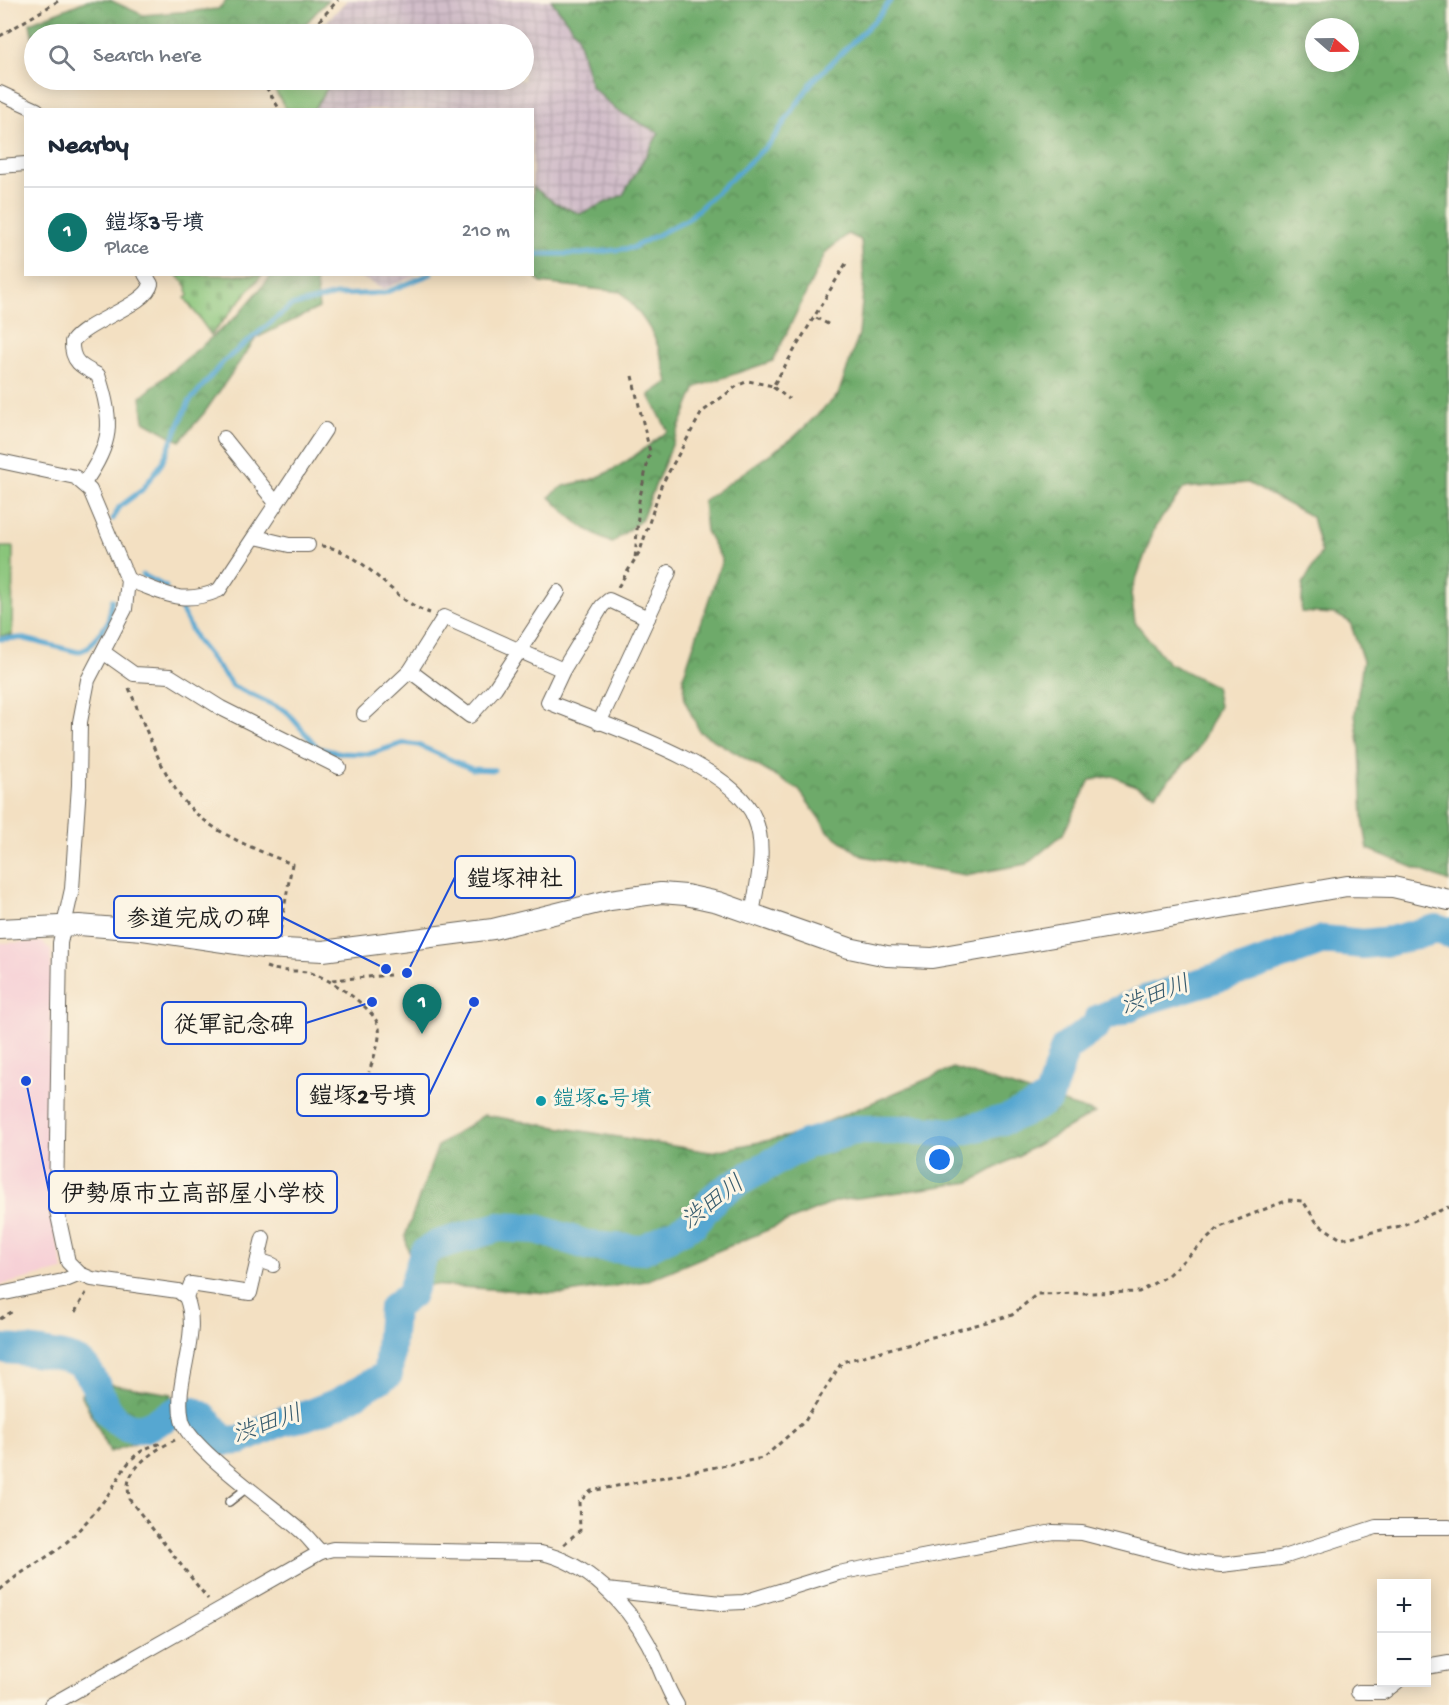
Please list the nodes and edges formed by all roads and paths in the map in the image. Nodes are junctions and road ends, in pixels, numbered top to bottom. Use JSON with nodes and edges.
{"nodes":[{"id":1,"x":60,"y":0,"type":"edge"},
{"id":2,"x":338,"y":0,"type":"edge"},
{"id":3,"x":316,"y":24,"type":"edge"},
{"id":4,"x":0,"y":36,"type":"edge"},
{"id":5,"x":268,"y":90,"type":"edge"},
{"id":6,"x":0,"y":93,"type":"edge"},
{"id":7,"x":33,"y":108,"type":"edge"},
{"id":8,"x":279,"y":108,"type":"edge"},
{"id":9,"x":24,"y":164,"type":"edge"},
{"id":10,"x":0,"y":166,"type":"edge"},
{"id":11,"x":848,"y":260,"type":"dead end"},
{"id":12,"x":146,"y":276,"type":"edge"},
{"id":13,"x":815,"y":317,"type":"junction"},
{"id":14,"x":830,"y":325,"type":"dead end"},
{"id":15,"x":632,"y":376,"type":"dead end"},
{"id":16,"x":773,"y":387,"type":"junction"},
{"id":17,"x":789,"y":399,"type":"dead end"},
{"id":18,"x":326,"y":430,"type":"dead end"},
{"id":19,"x":224,"y":438,"type":"dead end"},
{"id":20,"x":0,"y":461,"type":"edge"},
{"id":21,"x":84,"y":483,"type":"junction"},
{"id":22,"x":276,"y":503,"type":"junction"},
{"id":23,"x":256,"y":537,"type":"junction"},
{"id":24,"x":308,"y":545,"type":"joint"},
{"id":25,"x":635,"y":562,"type":"junction"},
{"id":26,"x":669,"y":572,"type":"dead end"},
{"id":27,"x":128,"y":580,"type":"junction"},
{"id":28,"x":558,"y":592,"type":"dead end"},
{"id":29,"x":609,"y":600,"type":"junction"},
{"id":30,"x":444,"y":617,"type":"junction"},
{"id":31,"x":648,"y":618,"type":"junction"},
{"id":32,"x":520,"y":649,"type":"junction"},
{"id":33,"x":103,"y":652,"type":"junction"},
{"id":34,"x":120,"y":664,"type":"junction"},
{"id":35,"x":563,"y":670,"type":"junction"},
{"id":36,"x":410,"y":671,"type":"junction"},
{"id":37,"x":364,"y":714,"type":"dead end"},
{"id":38,"x":599,"y":723,"type":"junction"},
{"id":39,"x":339,"y":767,"type":"dead end"},
{"id":40,"x":1449,"y":900,"type":"edge"},
{"id":41,"x":752,"y":914,"type":"junction"},
{"id":42,"x":63,"y":926,"type":"junction"},
{"id":43,"x":0,"y":929,"type":"edge"},
{"id":44,"x":278,"y":949,"type":"junction"},
{"id":45,"x":264,"y":964,"type":"dead end"},
{"id":46,"x":390,"y":975,"type":"dead end"},
{"id":47,"x":332,"y":980,"type":"junction"},
{"id":48,"x":369,"y":1072,"type":"dead end"},
{"id":49,"x":1449,"y":1207,"type":"edge"},
{"id":50,"x":263,"y":1238,"type":"dead end"},
{"id":51,"x":258,"y":1260,"type":"junction"},
{"id":52,"x":273,"y":1265,"type":"dead end"},
{"id":53,"x":86,"y":1276,"type":"junction"},
{"id":54,"x":0,"y":1294,"type":"edge"},
{"id":55,"x":186,"y":1297,"type":"junction"},
{"id":56,"x":13,"y":1311,"type":"dead end"},
{"id":57,"x":75,"y":1312,"type":"dead end"},
{"id":58,"x":0,"y":1319,"type":"edge"},
{"id":59,"x":187,"y":1434,"type":"junction"},
{"id":60,"x":160,"y":1447,"type":"junction"},
{"id":61,"x":247,"y":1488,"type":"junction"},
{"id":62,"x":229,"y":1502,"type":"dead end"},
{"id":63,"x":1449,"y":1527,"type":"edge"},
{"id":64,"x":321,"y":1552,"type":"junction"},
{"id":65,"x":552,"y":1555,"type":"junction"},
{"id":66,"x":0,"y":1590,"type":"edge"},
{"id":67,"x":607,"y":1590,"type":"junction"},
{"id":68,"x":217,"y":1610,"type":"junction"},
{"id":69,"x":1449,"y":1663,"type":"edge"},
{"id":70,"x":1431,"y":1666,"type":"edge"},
{"id":71,"x":1391,"y":1687,"type":"edge"},
{"id":72,"x":1358,"y":1692,"type":"dead end"},
{"id":73,"x":51,"y":1705,"type":"edge"},
{"id":74,"x":677,"y":1705,"type":"edge"}],
"edges":[{"from":1,"to":4,"type":"path"},
{"from":2,"to":3,"type":"path"},
{"from":5,"to":8,"type":"path"},
{"from":6,"to":7,"type":"street"},
{"from":9,"to":10,"type":"street"},
{"from":11,"to":13,"type":"path"},
{"from":12,"to":21,"type":"street"},
{"from":13,"to":14,"type":"path"},
{"from":13,"to":16,"type":"path"},
{"from":15,"to":25,"type":"path"},
{"from":16,"to":17,"type":"path"},
{"from":16,"to":25,"type":"path"},
{"from":18,"to":22,"type":"street"},
{"from":19,"to":22,"type":"street"},
{"from":20,"to":21,"type":"street"},
{"from":21,"to":27,"type":"street"},
{"from":22,"to":23,"type":"street"},
{"from":23,"to":24,"type":"street"},
{"from":23,"to":27,"type":"street"},
{"from":24,"to":30,"type":"path"},
{"from":25,"to":29,"type":"path"},
{"from":26,"to":31,"type":"street"},
{"from":27,"to":33,"type":"street"},
{"from":28,"to":32,"type":"street"},
{"from":29,"to":31,"type":"street"},
{"from":29,"to":35,"type":"street"},
{"from":30,"to":32,"type":"street"},
{"from":30,"to":36,"type":"street"},
{"from":31,"to":38,"type":"street"},
{"from":32,"to":35,"type":"street"},
{"from":32,"to":36,"type":"street"},
{"from":33,"to":34,"type":"street"},
{"from":33,"to":42,"type":"street"},
{"from":34,"to":39,"type":"street"},
{"from":34,"to":44,"type":"path"},
{"from":35,"to":38,"type":"street"},
{"from":36,"to":37,"type":"street"},
{"from":38,"to":41,"type":"street"},
{"from":40,"to":41,"type":"street"},
{"from":41,"to":44,"type":"street"},
{"from":42,"to":43,"type":"street"},
{"from":42,"to":44,"type":"street"},
{"from":42,"to":53,"type":"street"},
{"from":45,"to":47,"type":"path"},
{"from":46,"to":47,"type":"path"},
{"from":47,"to":48,"type":"path"},
{"from":49,"to":65,"type":"path"},
{"from":50,"to":51,"type":"street"},
{"from":51,"to":52,"type":"street"},
{"from":51,"to":55,"type":"street"},
{"from":53,"to":54,"type":"street"},
{"from":53,"to":55,"type":"street"},
{"from":53,"to":57,"type":"path"},
{"from":55,"to":59,"type":"street"},
{"from":56,"to":58,"type":"path"},
{"from":59,"to":60,"type":"path"},
{"from":59,"to":61,"type":"street"},
{"from":60,"to":66,"type":"path"},
{"from":60,"to":68,"type":"path"},
{"from":61,"to":62,"type":"lane"},
{"from":61,"to":64,"type":"street"},
{"from":63,"to":67,"type":"street"},
{"from":64,"to":65,"type":"street"},
{"from":64,"to":68,"type":"street"},
{"from":65,"to":67,"type":"street"},
{"from":67,"to":74,"type":"street"},
{"from":68,"to":73,"type":"street"},
{"from":69,"to":70,"type":"street"},
{"from":71,"to":72,"type":"street"}]}
